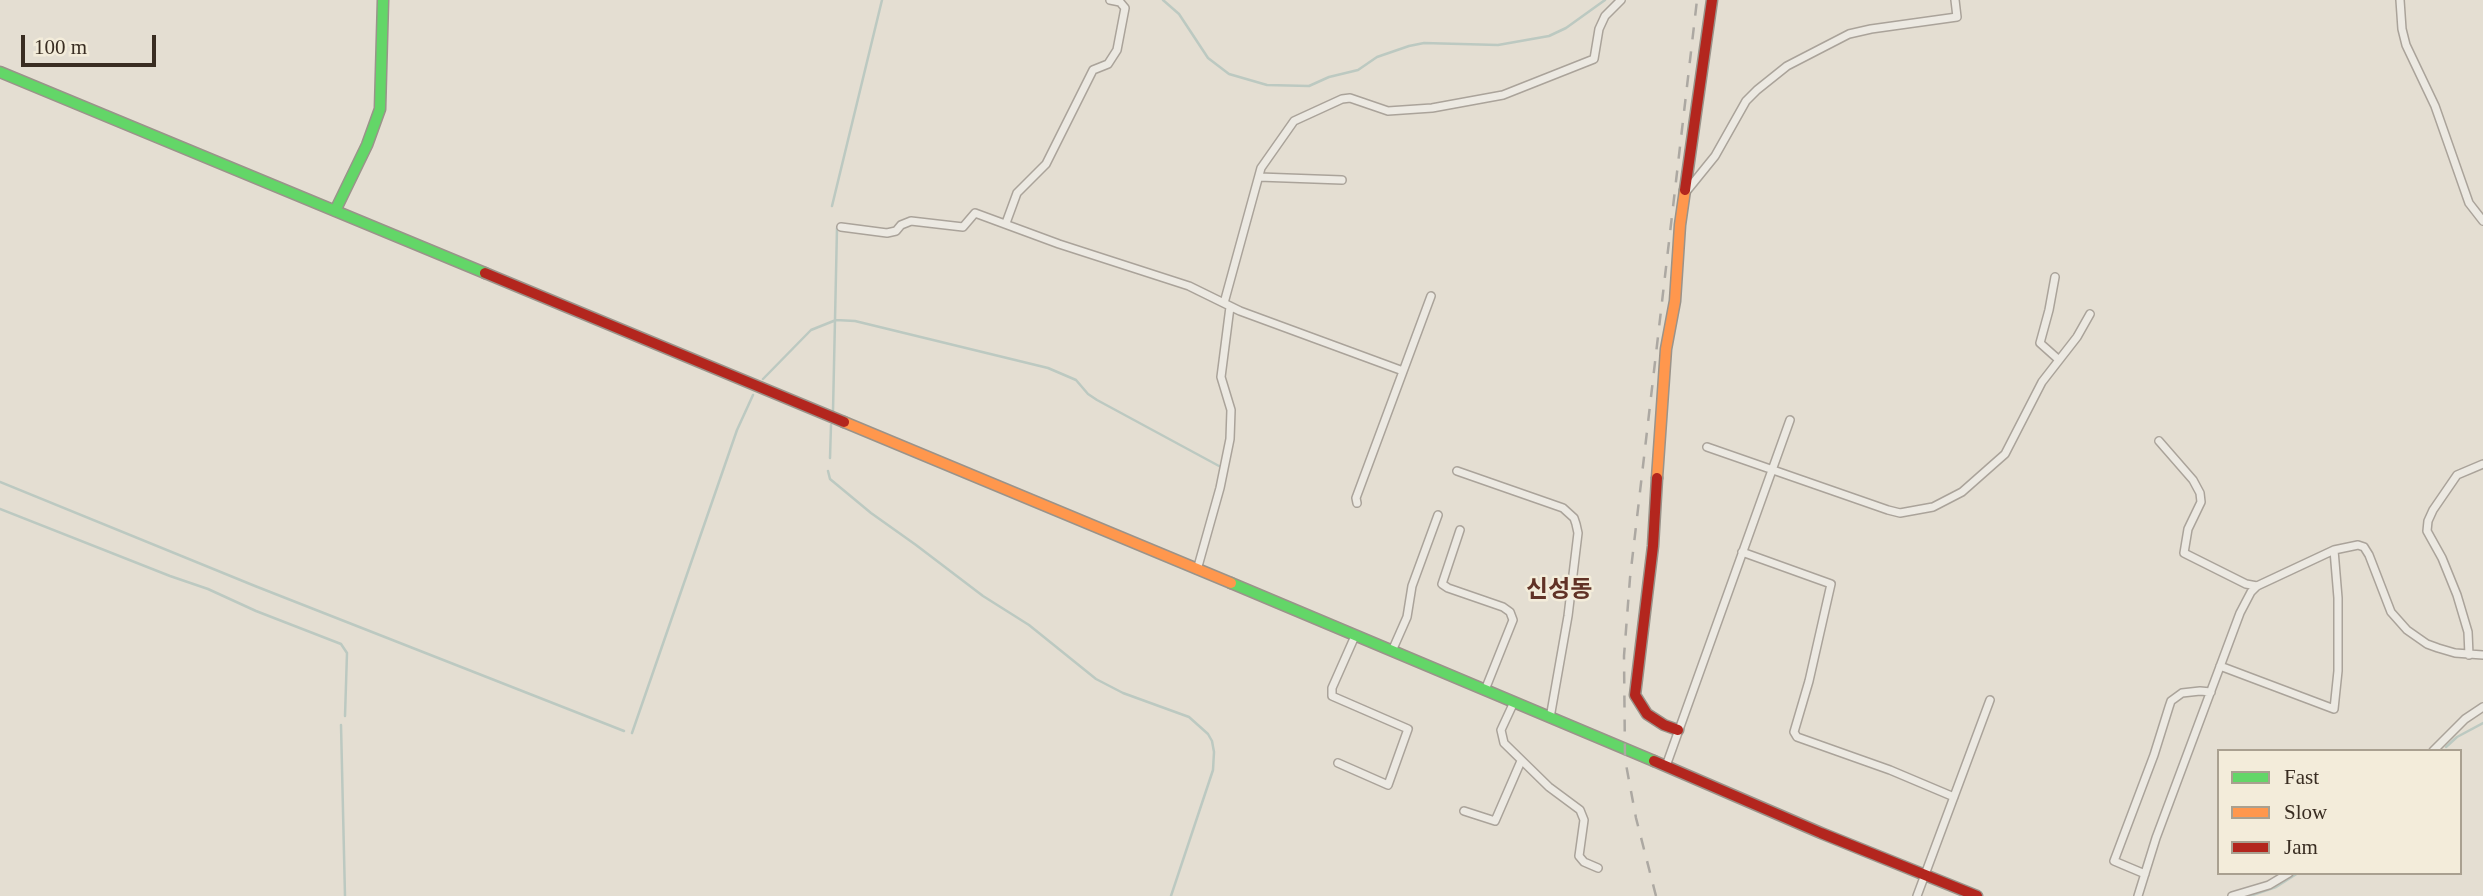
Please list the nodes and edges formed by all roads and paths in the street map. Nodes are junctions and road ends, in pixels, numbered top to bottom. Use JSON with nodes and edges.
{"nodes":[{"id":1,"x":383,"y":0,"type":"edge"},
{"id":2,"x":1110,"y":0,"type":"edge"},
{"id":3,"x":1621,"y":0,"type":"edge"},
{"id":4,"x":1712,"y":0,"type":"edge"},
{"id":5,"x":1955,"y":0,"type":"edge"},
{"id":6,"x":2400,"y":0,"type":"edge"},
{"id":7,"x":0,"y":72,"type":"edge"},
{"id":8,"x":1259,"y":177,"type":"junction"},
{"id":9,"x":1342,"y":180,"type":"dead end"},
{"id":10,"x":1685,"y":193,"type":"junction"},
{"id":11,"x":335,"y":211,"type":"junction"},
{"id":12,"x":2483,"y":221,"type":"edge"},
{"id":13,"x":1006,"y":223,"type":"junction"},
{"id":14,"x":841,"y":228,"type":"dead end"},
{"id":15,"x":2055,"y":277,"type":"dead end"},
{"id":16,"x":1431,"y":296,"type":"dead end"},
{"id":17,"x":1227,"y":305,"type":"junction"},
{"id":18,"x":2090,"y":314,"type":"dead end"},
{"id":19,"x":2059,"y":360,"type":"junction"},
{"id":20,"x":1403,"y":371,"type":"junction"},
{"id":21,"x":1790,"y":420,"type":"dead end"},
{"id":22,"x":2159,"y":441,"type":"dead end"},
{"id":23,"x":1707,"y":447,"type":"dead end"},
{"id":24,"x":2483,"y":464,"type":"edge"},
{"id":25,"x":1771,"y":469,"type":"junction"},
{"id":26,"x":1457,"y":471,"type":"dead end"},
{"id":27,"x":1357,"y":503,"type":"dead end"},
{"id":28,"x":1438,"y":515,"type":"dead end"},
{"id":29,"x":1460,"y":530,"type":"dead end"},
{"id":30,"x":2334,"y":550,"type":"junction"},
{"id":31,"x":1742,"y":552,"type":"junction"},
{"id":32,"x":1196,"y":570,"type":"junction"},
{"id":33,"x":2258,"y":586,"type":"junction"},
{"id":34,"x":1355,"y":636,"type":"junction"},
{"id":35,"x":1392,"y":651,"type":"junction"},
{"id":36,"x":2483,"y":655,"type":"edge"},
{"id":37,"x":2469,"y":656,"type":"junction"},
{"id":38,"x":2220,"y":666,"type":"junction"},
{"id":39,"x":1485,"y":690,"type":"junction"},
{"id":40,"x":2210,"y":692,"type":"junction"},
{"id":41,"x":1990,"y":700,"type":"dead end"},
{"id":42,"x":1514,"y":702,"type":"junction"},
{"id":43,"x":2483,"y":707,"type":"edge"},
{"id":44,"x":1550,"y":718,"type":"junction"},
{"id":45,"x":1678,"y":730,"type":"junction"},
{"id":46,"x":2435,"y":749,"type":"edge"},
{"id":47,"x":1521,"y":761,"type":"junction"},
{"id":48,"x":1338,"y":763,"type":"dead end"},
{"id":49,"x":1666,"y":766,"type":"junction"},
{"id":50,"x":1954,"y":797,"type":"junction"},
{"id":51,"x":1464,"y":811,"type":"dead end"},
{"id":52,"x":1598,"y":868,"type":"dead end"},
{"id":53,"x":2145,"y":874,"type":"junction"},
{"id":54,"x":2286,"y":875,"type":"edge"},
{"id":55,"x":1925,"y":876,"type":"junction"},
{"id":56,"x":1917,"y":896,"type":"edge"},
{"id":57,"x":1977,"y":896,"type":"edge"},
{"id":58,"x":2138,"y":896,"type":"edge"},
{"id":59,"x":2232,"y":896,"type":"edge"}],
"edges":[{"from":1,"to":11,"type":"main road"},
{"from":2,"to":13,"type":"street"},
{"from":3,"to":8,"type":"street"},
{"from":4,"to":10,"type":"main road"},
{"from":5,"to":10,"type":"street"},
{"from":6,"to":12,"type":"street"},
{"from":7,"to":11,"type":"main road"},
{"from":8,"to":9,"type":"street"},
{"from":8,"to":17,"type":"street"},
{"from":10,"to":45,"type":"main road"},
{"from":11,"to":32,"type":"main road"},
{"from":13,"to":14,"type":"street"},
{"from":13,"to":17,"type":"street"},
{"from":15,"to":19,"type":"street"},
{"from":16,"to":20,"type":"street"},
{"from":17,"to":20,"type":"street"},
{"from":17,"to":32,"type":"street"},
{"from":18,"to":19,"type":"street"},
{"from":19,"to":25,"type":"street"},
{"from":20,"to":27,"type":"street"},
{"from":21,"to":25,"type":"street"},
{"from":22,"to":33,"type":"street"},
{"from":23,"to":25,"type":"street"},
{"from":24,"to":37,"type":"street"},
{"from":25,"to":31,"type":"street"},
{"from":26,"to":44,"type":"street"},
{"from":28,"to":35,"type":"street"},
{"from":29,"to":39,"type":"street"},
{"from":30,"to":33,"type":"street"},
{"from":30,"to":37,"type":"street"},
{"from":30,"to":38,"type":"street"},
{"from":31,"to":45,"type":"street"},
{"from":31,"to":50,"type":"street"},
{"from":32,"to":34,"type":"main road"},
{"from":33,"to":38,"type":"street"},
{"from":34,"to":35,"type":"main road"},
{"from":34,"to":48,"type":"street"},
{"from":35,"to":39,"type":"main road"},
{"from":36,"to":37,"type":"street"},
{"from":38,"to":40,"type":"street"},
{"from":39,"to":42,"type":"main road"},
{"from":40,"to":53,"type":"street"},
{"from":40,"to":53,"type":"street"},
{"from":41,"to":50,"type":"street"},
{"from":42,"to":44,"type":"main road"},
{"from":42,"to":47,"type":"street"},
{"from":43,"to":46,"type":"street"},
{"from":44,"to":49,"type":"main road"},
{"from":45,"to":49,"type":"street"},
{"from":47,"to":51,"type":"street"},
{"from":47,"to":52,"type":"street"},
{"from":49,"to":55,"type":"main road"},
{"from":50,"to":55,"type":"street"},
{"from":53,"to":58,"type":"street"},
{"from":54,"to":59,"type":"street"},
{"from":55,"to":56,"type":"street"},
{"from":55,"to":57,"type":"main road"}]}
